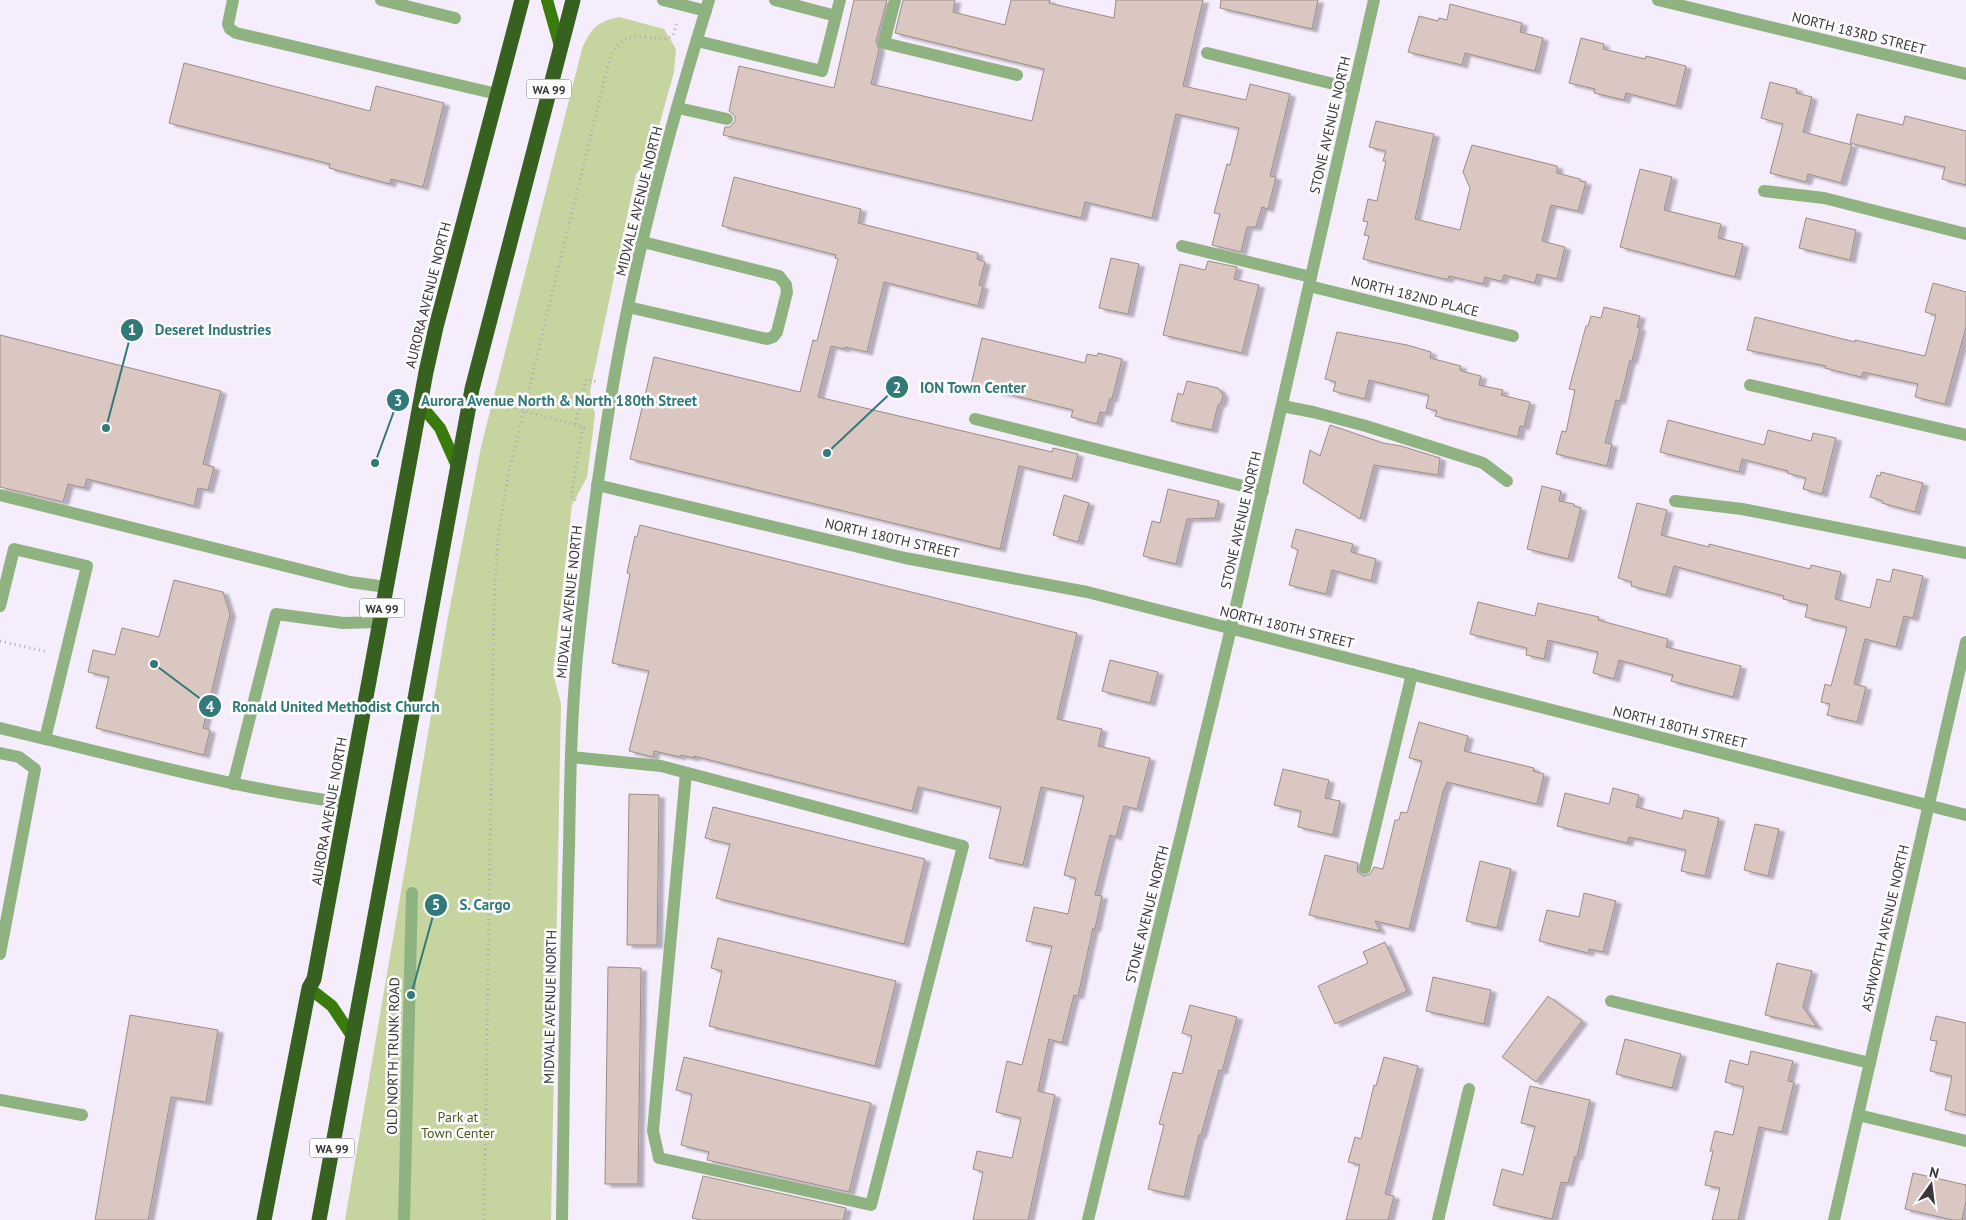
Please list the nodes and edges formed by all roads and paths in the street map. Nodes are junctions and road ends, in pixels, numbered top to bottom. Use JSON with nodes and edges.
{"nodes":[{"id":1,"x":381,"y":0,"type":"edge"},
{"id":2,"x":522,"y":0,"type":"edge"},
{"id":3,"x":547,"y":0,"type":"edge"},
{"id":4,"x":573,"y":0,"type":"edge"},
{"id":5,"x":663,"y":0,"type":"edge"},
{"id":6,"x":775,"y":0,"type":"edge"},
{"id":7,"x":840,"y":0,"type":"edge"},
{"id":8,"x":895,"y":0,"type":"edge"},
{"id":9,"x":1374,"y":0,"type":"edge"},
{"id":10,"x":1658,"y":0,"type":"edge"},
{"id":11,"x":232,"y":4,"type":"edge"},
{"id":12,"x":707,"y":6,"type":"edge"},
{"id":13,"x":836,"y":16,"type":"junction"},
{"id":14,"x":454,"y":18,"type":"dead end"},
{"id":15,"x":673,"y":36,"type":"dead end"},
{"id":16,"x":696,"y":41,"type":"junction"},
{"id":17,"x":560,"y":46,"type":"junction"},
{"id":18,"x":1207,"y":53,"type":"dead end"},
{"id":19,"x":1966,"y":74,"type":"edge"},
{"id":20,"x":1017,"y":75,"type":"dead end"},
{"id":21,"x":1354,"y":89,"type":"junction"},
{"id":22,"x":497,"y":94,"type":"junction"},
{"id":23,"x":678,"y":108,"type":"junction"},
{"id":24,"x":727,"y":119,"type":"dead end"},
{"id":25,"x":1764,"y":191,"type":"dead end"},
{"id":26,"x":1966,"y":234,"type":"edge"},
{"id":27,"x":643,"y":242,"type":"junction"},
{"id":28,"x":1182,"y":246,"type":"dead end"},
{"id":29,"x":1310,"y":282,"type":"junction"},
{"id":30,"x":628,"y":306,"type":"junction"},
{"id":31,"x":1513,"y":336,"type":"dead end"},
{"id":32,"x":613,"y":385,"type":"junction"},
{"id":33,"x":1750,"y":385,"type":"dead end"},
{"id":34,"x":499,"y":398,"type":"dead end"},
{"id":35,"x":419,"y":403,"type":"junction"},
{"id":36,"x":1282,"y":406,"type":"junction"},
{"id":37,"x":524,"y":410,"type":"junction"},
{"id":38,"x":975,"y":419,"type":"dead end"},
{"id":39,"x":575,"y":424,"type":"junction"},
{"id":40,"x":583,"y":426,"type":"junction"},
{"id":41,"x":592,"y":429,"type":"dead end"},
{"id":42,"x":1966,"y":435,"type":"edge"},
{"id":43,"x":457,"y":466,"type":"junction"},
{"id":44,"x":1507,"y":481,"type":"dead end"},
{"id":45,"x":597,"y":485,"type":"junction"},
{"id":46,"x":1263,"y":491,"type":"junction"},
{"id":47,"x":0,"y":495,"type":"edge"},
{"id":48,"x":576,"y":500,"type":"dead end"},
{"id":49,"x":1675,"y":502,"type":"dead end"},
{"id":50,"x":1966,"y":553,"type":"edge"},
{"id":51,"x":386,"y":587,"type":"junction"},
{"id":52,"x":0,"y":606,"type":"edge"},
{"id":53,"x":380,"y":622,"type":"junction"},
{"id":54,"x":1232,"y":628,"type":"junction"},
{"id":55,"x":0,"y":641,"type":"edge"},
{"id":56,"x":1966,"y":642,"type":"edge"},
{"id":57,"x":66,"y":657,"type":"junction"},
{"id":58,"x":1412,"y":674,"type":"junction"},
{"id":59,"x":0,"y":728,"type":"edge"},
{"id":60,"x":44,"y":739,"type":"junction"},
{"id":61,"x":0,"y":753,"type":"edge"},
{"id":62,"x":571,"y":757,"type":"junction"},
{"id":63,"x":686,"y":773,"type":"junction"},
{"id":64,"x":233,"y":784,"type":"junction"},
{"id":65,"x":347,"y":803,"type":"junction"},
{"id":66,"x":1929,"y":806,"type":"junction"},
{"id":67,"x":1966,"y":815,"type":"edge"},
{"id":68,"x":1365,"y":868,"type":"dead end"},
{"id":69,"x":412,"y":893,"type":"dead end"},
{"id":70,"x":0,"y":954,"type":"edge"},
{"id":71,"x":309,"y":988,"type":"junction"},
{"id":72,"x":1612,"y":1002,"type":"dead end"},
{"id":73,"x":352,"y":1036,"type":"junction"},
{"id":74,"x":1870,"y":1063,"type":"junction"},
{"id":75,"x":1469,"y":1089,"type":"dead end"},
{"id":76,"x":0,"y":1100,"type":"edge"},
{"id":77,"x":82,"y":1114,"type":"dead end"},
{"id":78,"x":1858,"y":1115,"type":"junction"},
{"id":79,"x":1966,"y":1141,"type":"edge"},
{"id":80,"x":264,"y":1220,"type":"edge"},
{"id":81,"x":319,"y":1220,"type":"edge"},
{"id":82,"x":404,"y":1220,"type":"edge"},
{"id":83,"x":484,"y":1220,"type":"edge"},
{"id":84,"x":562,"y":1220,"type":"edge"},
{"id":85,"x":1088,"y":1220,"type":"edge"},
{"id":86,"x":1438,"y":1220,"type":"edge"},
{"id":87,"x":1834,"y":1220,"type":"edge"}],
"edges":[{"from":1,"to":14,"type":"street"},
{"from":2,"to":22,"type":"highway","name":"AURORA AVENUE NORTH","number":"WA 99"},
{"from":3,"to":17,"type":"main road"},
{"from":4,"to":17,"type":"highway","number":"WA 99"},
{"from":5,"to":12,"type":"street"},
{"from":6,"to":13,"type":"street"},
{"from":7,"to":13,"type":"street"},
{"from":8,"to":20,"type":"street"},
{"from":9,"to":21,"type":"street","name":"STONE AVENUE NORTH"},
{"from":10,"to":19,"type":"street","name":"NORTH 183RD STREET"},
{"from":11,"to":22,"type":"street"},
{"from":12,"to":16,"type":"street","name":"MIDVALE AVENUE NORTH"},
{"from":13,"to":16,"type":"street"},
{"from":15,"to":37,"type":"path"},
{"from":16,"to":23,"type":"street","name":"MIDVALE AVENUE NORTH"},
{"from":17,"to":43,"type":"highway","number":"WA 99"},
{"from":18,"to":21,"type":"street"},
{"from":21,"to":29,"type":"street","name":"STONE AVENUE NORTH"},
{"from":22,"to":35,"type":"highway","name":"AURORA AVENUE NORTH","number":"WA 99"},
{"from":23,"to":24,"type":"street"},
{"from":23,"to":27,"type":"street","name":"MIDVALE AVENUE NORTH"},
{"from":25,"to":26,"type":"street"},
{"from":27,"to":30,"type":"street","name":"MIDVALE AVENUE NORTH"},
{"from":27,"to":30,"type":"street"},
{"from":28,"to":29,"type":"street","name":"NORTH 182ND PLACE"},
{"from":29,"to":31,"type":"street","name":"NORTH 182ND PLACE"},
{"from":29,"to":36,"type":"street","name":"STONE AVENUE NORTH"},
{"from":30,"to":32,"type":"street","name":"MIDVALE AVENUE NORTH"},
{"from":32,"to":39,"type":"path"},
{"from":32,"to":45,"type":"street","name":"MIDVALE AVENUE NORTH"},
{"from":33,"to":42,"type":"street"},
{"from":34,"to":37,"type":"path"},
{"from":35,"to":43,"type":"main road"},
{"from":35,"to":51,"type":"highway","name":"AURORA AVENUE NORTH","number":"WA 99"},
{"from":36,"to":44,"type":"street"},
{"from":36,"to":46,"type":"street","name":"STONE AVENUE NORTH"},
{"from":37,"to":39,"type":"path"},
{"from":37,"to":83,"type":"path"},
{"from":38,"to":46,"type":"street"},
{"from":39,"to":40,"type":"path"},
{"from":40,"to":41,"type":"path"},
{"from":40,"to":48,"type":"path"},
{"from":43,"to":73,"type":"highway","number":"WA 99"},
{"from":45,"to":54,"type":"street","name":"NORTH 180TH STREET"},
{"from":45,"to":62,"type":"street","name":"MIDVALE AVENUE NORTH"},
{"from":46,"to":54,"type":"street","name":"STONE AVENUE NORTH"},
{"from":47,"to":51,"type":"street"},
{"from":49,"to":50,"type":"street"},
{"from":51,"to":53,"type":"highway","name":"AURORA AVENUE NORTH","number":"WA 99"},
{"from":52,"to":57,"type":"street"},
{"from":53,"to":64,"type":"street"},
{"from":53,"to":65,"type":"highway","name":"AURORA AVENUE NORTH","number":"WA 99"},
{"from":54,"to":58,"type":"street","name":"NORTH 180TH STREET"},
{"from":54,"to":85,"type":"street","name":"STONE AVENUE NORTH"},
{"from":55,"to":57,"type":"path"},
{"from":56,"to":66,"type":"street","name":"ASHWORTH AVENUE NORTH"},
{"from":57,"to":60,"type":"street"},
{"from":58,"to":66,"type":"street","name":"NORTH 180TH STREET"},
{"from":58,"to":68,"type":"street"},
{"from":59,"to":60,"type":"street"},
{"from":60,"to":64,"type":"street"},
{"from":61,"to":70,"type":"street"},
{"from":62,"to":63,"type":"street"},
{"from":62,"to":84,"type":"street","name":"MIDVALE AVENUE NORTH"},
{"from":63,"to":63,"type":"street"},
{"from":64,"to":65,"type":"street"},
{"from":65,"to":71,"type":"highway","name":"AURORA AVENUE NORTH","number":"WA 99"},
{"from":66,"to":67,"type":"street","name":"NORTH 180TH STREET"},
{"from":66,"to":74,"type":"street","name":"ASHWORTH AVENUE NORTH"},
{"from":69,"to":82,"type":"street","name":"OLD NORTH TRUNK ROAD"},
{"from":71,"to":73,"type":"main road"},
{"from":71,"to":80,"type":"highway","name":"AURORA AVENUE NORTH","number":"WA 99"},
{"from":72,"to":74,"type":"street"},
{"from":73,"to":81,"type":"highway","number":"WA 99"},
{"from":74,"to":78,"type":"street","name":"ASHWORTH AVENUE NORTH"},
{"from":75,"to":86,"type":"street"},
{"from":76,"to":77,"type":"street"},
{"from":78,"to":79,"type":"street"},
{"from":78,"to":87,"type":"street","name":"ASHWORTH AVENUE NORTH"}]}
